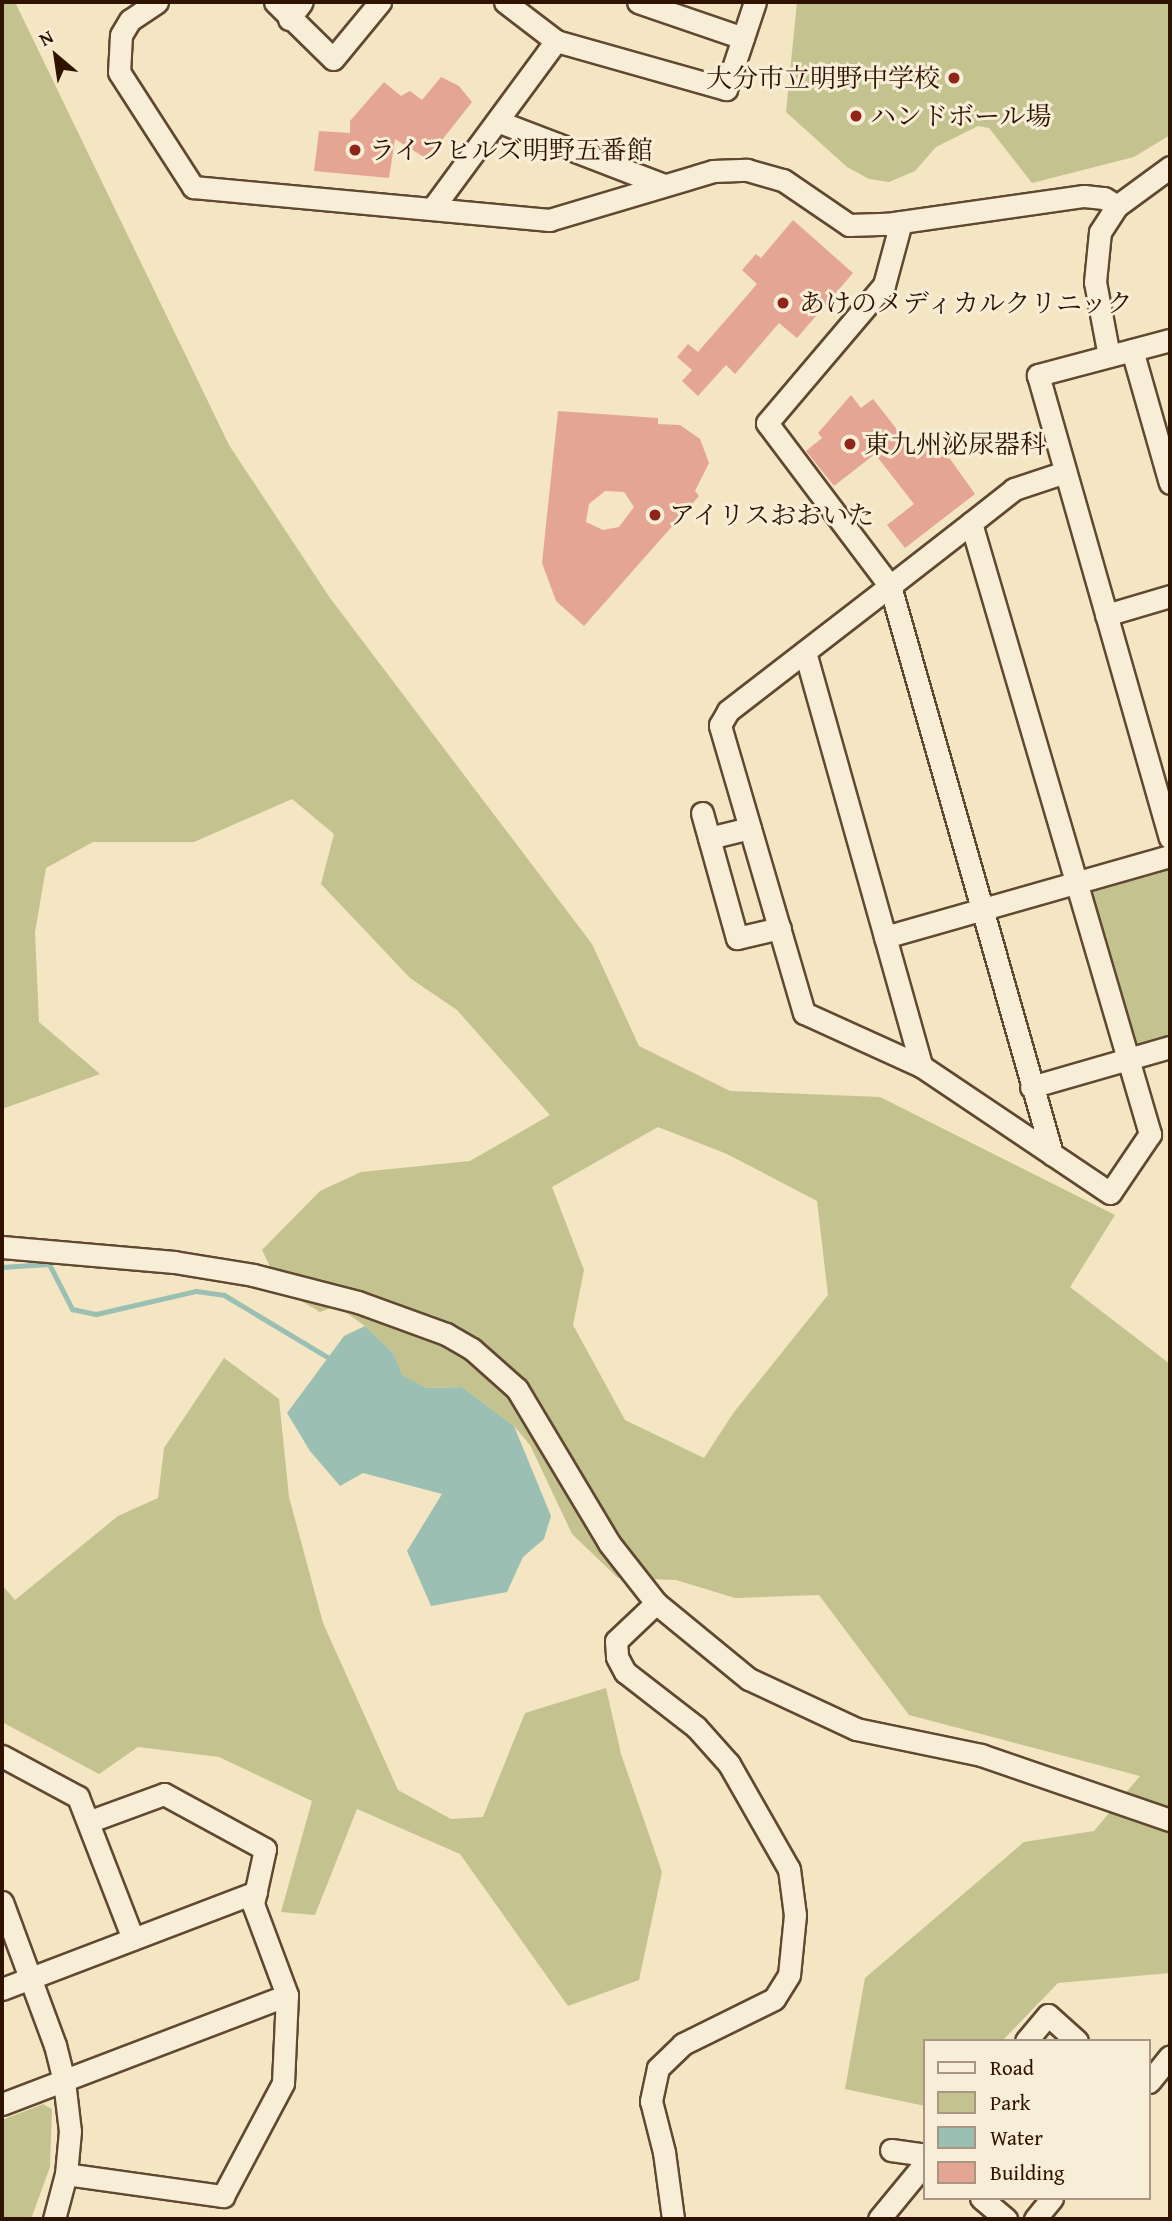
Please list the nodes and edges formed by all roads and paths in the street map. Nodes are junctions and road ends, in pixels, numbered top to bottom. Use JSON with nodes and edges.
{"nodes":[{"id":1,"x":157,"y":2,"type":"edge"},
{"id":2,"x":275,"y":2,"type":"edge"},
{"id":3,"x":302,"y":2,"type":"edge"},
{"id":4,"x":380,"y":2,"type":"edge"},
{"id":5,"x":505,"y":2,"type":"edge"},
{"id":6,"x":638,"y":2,"type":"edge"},
{"id":7,"x":755,"y":2,"type":"edge"},
{"id":8,"x":289,"y":19,"type":"junction"},
{"id":9,"x":743,"y":38,"type":"junction"},
{"id":10,"x":555,"y":41,"type":"junction"},
{"id":11,"x":497,"y":121,"type":"junction"},
{"id":12,"x":1170,"y":167,"type":"edge"},
{"id":13,"x":664,"y":185,"type":"junction"},
{"id":14,"x":1117,"y":206,"type":"junction"},
{"id":15,"x":432,"y":209,"type":"junction"},
{"id":16,"x":901,"y":222,"type":"junction"},
{"id":17,"x":1170,"y":340,"type":"edge"},
{"id":18,"x":1132,"y":350,"type":"junction"},
{"id":19,"x":1109,"y":356,"type":"junction"},
{"id":20,"x":1065,"y":472,"type":"junction"},
{"id":21,"x":1170,"y":483,"type":"edge"},
{"id":22,"x":971,"y":523,"type":"junction"},
{"id":23,"x":890,"y":586,"type":"junction"},
{"id":24,"x":1170,"y":596,"type":"edge"},
{"id":25,"x":1106,"y":615,"type":"junction"},
{"id":26,"x":805,"y":652,"type":"junction"},
{"id":27,"x":702,"y":813,"type":"dead end"},
{"id":28,"x":750,"y":828,"type":"junction"},
{"id":29,"x":709,"y":838,"type":"junction"},
{"id":30,"x":1170,"y":838,"type":"edge"},
{"id":31,"x":1170,"y":856,"type":"edge"},
{"id":32,"x":1078,"y":882,"type":"junction"},
{"id":33,"x":981,"y":910,"type":"junction"},
{"id":34,"x":780,"y":928,"type":"junction"},
{"id":35,"x":885,"y":937,"type":"junction"},
{"id":36,"x":1170,"y":1047,"type":"edge"},
{"id":37,"x":1129,"y":1059,"type":"junction"},
{"id":38,"x":921,"y":1066,"type":"junction"},
{"id":39,"x":1031,"y":1087,"type":"junction"},
{"id":40,"x":1052,"y":1154,"type":"junction"},
{"id":41,"x":2,"y":1247,"type":"edge"},
{"id":42,"x":656,"y":1603,"type":"junction"},
{"id":43,"x":2,"y":1756,"type":"edge"},
{"id":44,"x":1170,"y":1820,"type":"edge"},
{"id":45,"x":88,"y":1822,"type":"junction"},
{"id":46,"x":256,"y":1892,"type":"junction"},
{"id":47,"x":2,"y":1902,"type":"edge"},
{"id":48,"x":133,"y":1939,"type":"junction"},
{"id":49,"x":31,"y":1978,"type":"junction"},
{"id":50,"x":2,"y":1989,"type":"edge"},
{"id":51,"x":287,"y":1995,"type":"junction"},
{"id":52,"x":1028,"y":2039,"type":"edge"},
{"id":53,"x":1075,"y":2039,"type":"edge"},
{"id":54,"x":1170,"y":2056,"type":"edge"},
{"id":55,"x":1151,"y":2080,"type":"edge"},
{"id":56,"x":64,"y":2081,"type":"junction"},
{"id":57,"x":2,"y":2104,"type":"edge"},
{"id":58,"x":891,"y":2150,"type":"dead end"},
{"id":59,"x":923,"y":2155,"type":"edge"},
{"id":60,"x":923,"y":2165,"type":"edge"},
{"id":61,"x":66,"y":2174,"type":"junction"},
{"id":62,"x":983,"y":2200,"type":"edge"},
{"id":63,"x":1050,"y":2200,"type":"edge"},
{"id":64,"x":54,"y":2219,"type":"edge"},
{"id":65,"x":673,"y":2219,"type":"edge"},
{"id":66,"x":878,"y":2219,"type":"edge"},
{"id":67,"x":1006,"y":2219,"type":"edge"},
{"id":68,"x":1035,"y":2219,"type":"edge"}],
"edges":[{"from":1,"to":15,"type":"street"},
{"from":2,"to":8,"type":"street"},
{"from":3,"to":8,"type":"street"},
{"from":4,"to":8,"type":"street"},
{"from":5,"to":10,"type":"street"},
{"from":6,"to":9,"type":"street"},
{"from":7,"to":9,"type":"street"},
{"from":9,"to":10,"type":"street"},
{"from":10,"to":11,"type":"street"},
{"from":11,"to":13,"type":"street"},
{"from":11,"to":15,"type":"street"},
{"from":12,"to":14,"type":"street"},
{"from":13,"to":15,"type":"street"},
{"from":13,"to":16,"type":"street"},
{"from":14,"to":16,"type":"street"},
{"from":14,"to":19,"type":"street"},
{"from":16,"to":23,"type":"street"},
{"from":17,"to":18,"type":"street"},
{"from":18,"to":19,"type":"street"},
{"from":18,"to":21,"type":"street"},
{"from":19,"to":20,"type":"street"},
{"from":20,"to":22,"type":"street"},
{"from":20,"to":25,"type":"street"},
{"from":22,"to":23,"type":"street"},
{"from":22,"to":32,"type":"street"},
{"from":23,"to":26,"type":"street"},
{"from":23,"to":33,"type":"street"},
{"from":24,"to":25,"type":"street"},
{"from":25,"to":30,"type":"street"},
{"from":26,"to":28,"type":"street"},
{"from":26,"to":35,"type":"street"},
{"from":27,"to":29,"type":"street"},
{"from":28,"to":29,"type":"street"},
{"from":28,"to":34,"type":"street"},
{"from":29,"to":34,"type":"street"},
{"from":31,"to":32,"type":"street"},
{"from":32,"to":33,"type":"street"},
{"from":32,"to":37,"type":"street"},
{"from":33,"to":35,"type":"street"},
{"from":33,"to":39,"type":"street"},
{"from":34,"to":38,"type":"street"},
{"from":35,"to":38,"type":"street"},
{"from":36,"to":37,"type":"street"},
{"from":37,"to":39,"type":"street"},
{"from":37,"to":40,"type":"street"},
{"from":38,"to":40,"type":"street"},
{"from":39,"to":40,"type":"street"},
{"from":41,"to":42,"type":"street"},
{"from":42,"to":44,"type":"street"},
{"from":42,"to":65,"type":"street"},
{"from":43,"to":45,"type":"street"},
{"from":45,"to":46,"type":"street"},
{"from":45,"to":48,"type":"street"},
{"from":46,"to":48,"type":"street"},
{"from":46,"to":51,"type":"street"},
{"from":47,"to":49,"type":"street"},
{"from":48,"to":49,"type":"street"},
{"from":49,"to":50,"type":"street"},
{"from":49,"to":56,"type":"street"},
{"from":51,"to":56,"type":"street"},
{"from":51,"to":61,"type":"street"},
{"from":52,"to":53,"type":"street"},
{"from":54,"to":55,"type":"street"},
{"from":56,"to":57,"type":"street"},
{"from":56,"to":61,"type":"street"},
{"from":58,"to":59,"type":"street"},
{"from":60,"to":66,"type":"street"},
{"from":61,"to":64,"type":"street"},
{"from":62,"to":67,"type":"street"},
{"from":63,"to":68,"type":"street"}]}
